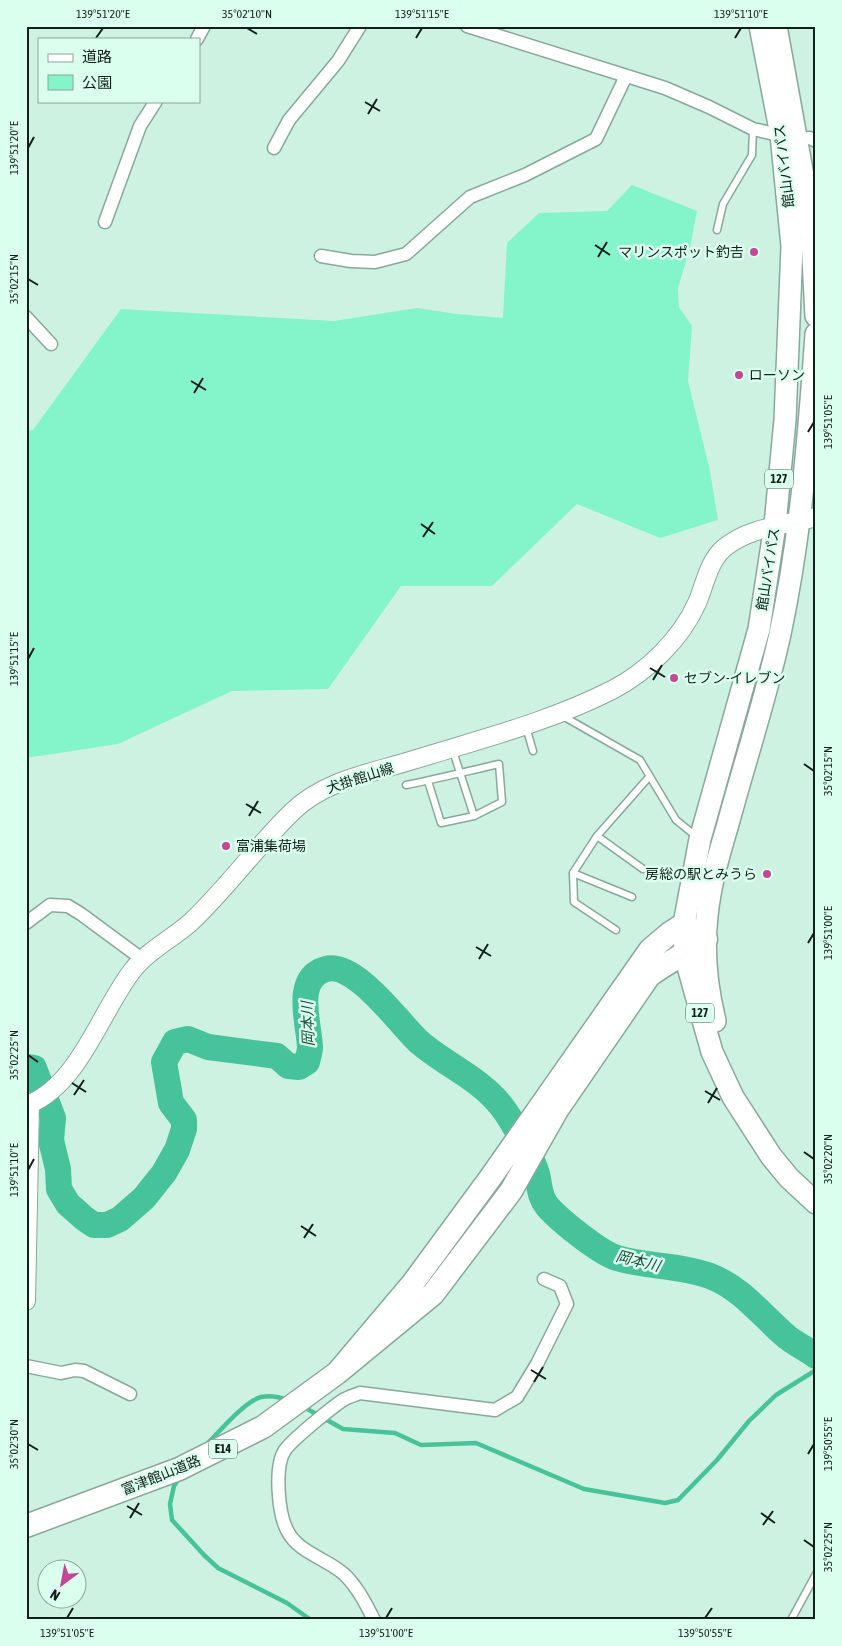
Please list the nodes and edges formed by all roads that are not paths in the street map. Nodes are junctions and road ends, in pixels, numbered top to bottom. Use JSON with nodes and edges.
{"nodes":[{"id":1,"x":204,"y":26,"type":"edge"},
{"id":2,"x":360,"y":26,"type":"edge"},
{"id":3,"x":467,"y":26,"type":"edge"},
{"id":4,"x":760,"y":26,"type":"edge"},
{"id":5,"x":776,"y":26,"type":"edge"},
{"id":6,"x":198,"y":38,"type":"edge"},
{"id":7,"x":626,"y":76,"type":"junction"},
{"id":8,"x":155,"y":102,"type":"edge"},
{"id":9,"x":753,"y":129,"type":"junction"},
{"id":10,"x":798,"y":138,"type":"edge"},
{"id":11,"x":274,"y":148,"type":"dead end"},
{"id":12,"x":105,"y":222,"type":"dead end"},
{"id":13,"x":717,"y":230,"type":"dead end"},
{"id":14,"x":321,"y":256,"type":"dead end"},
{"id":15,"x":26,"y":316,"type":"edge"},
{"id":16,"x":816,"y":316,"type":"edge"},
{"id":17,"x":816,"y":334,"type":"edge"},
{"id":18,"x":51,"y":344,"type":"dead end"},
{"id":19,"x":807,"y":519,"type":"edge"},
{"id":20,"x":775,"y":525,"type":"junction"},
{"id":21,"x":560,"y":714,"type":"junction"},
{"id":22,"x":526,"y":727,"type":"junction"},
{"id":23,"x":452,"y":748,"type":"junction"},
{"id":24,"x":533,"y":751,"type":"dead end"},
{"id":25,"x":459,"y":773,"type":"junction"},
{"id":26,"x":649,"y":777,"type":"junction"},
{"id":27,"x":428,"y":781,"type":"junction"},
{"id":28,"x":406,"y":785,"type":"dead end"},
{"id":29,"x":474,"y":816,"type":"junction"},
{"id":30,"x":597,"y":836,"type":"junction"},
{"id":31,"x":700,"y":839,"type":"junction"},
{"id":32,"x":643,"y":869,"type":"dead end"},
{"id":33,"x":573,"y":873,"type":"junction"},
{"id":34,"x":632,"y":897,"type":"dead end"},
{"id":35,"x":26,"y":923,"type":"edge"},
{"id":36,"x":684,"y":924,"type":"junction"},
{"id":37,"x":616,"y":930,"type":"dead end"},
{"id":38,"x":706,"y":939,"type":"junction"},
{"id":39,"x":684,"y":956,"type":"junction"},
{"id":40,"x":142,"y":959,"type":"junction"},
{"id":41,"x":733,"y":1097,"type":"junction"},
{"id":42,"x":30,"y":1103,"type":"edge"},
{"id":43,"x":551,"y":1106,"type":"junction"},
{"id":44,"x":816,"y":1203,"type":"edge"},
{"id":45,"x":544,"y":1279,"type":"dead end"},
{"id":46,"x":26,"y":1301,"type":"edge"},
{"id":47,"x":26,"y":1366,"type":"edge"},
{"id":48,"x":337,"y":1373,"type":"junction"},
{"id":49,"x":130,"y":1394,"type":"dead end"},
{"id":50,"x":26,"y":1526,"type":"edge"},
{"id":51,"x":816,"y":1574,"type":"edge"},
{"id":52,"x":374,"y":1620,"type":"edge"},
{"id":53,"x":791,"y":1620,"type":"edge"}],
"edges":[{"from":1,"to":6,"type":"street"},
{"from":2,"to":11,"type":"street"},
{"from":3,"to":7,"type":"street"},
{"from":4,"to":10,"type":"highway","name":"館山バイパス","number":"127"},
{"from":5,"to":10,"type":"highway","name":"館山バイパス","number":"127"},
{"from":7,"to":9,"type":"street"},
{"from":7,"to":14,"type":"street"},
{"from":8,"to":12,"type":"street"},
{"from":9,"to":10,"type":"street"},
{"from":9,"to":13,"type":"lane"},
{"from":10,"to":16,"type":"highway","name":"館山バイパス","number":"127"},
{"from":10,"to":20,"type":"highway","name":"館山バイパス","number":"127"},
{"from":15,"to":18,"type":"street"},
{"from":17,"to":19,"type":"highway","name":"館山バイパス","number":"127"},
{"from":19,"to":20,"type":"main road","name":"犬掛館山線"},
{"from":19,"to":38,"type":"highway","name":"館山バイパス","number":"127"},
{"from":20,"to":21,"type":"main road","name":"犬掛館山線"},
{"from":20,"to":31,"type":"highway","name":"館山バイパス","number":"127"},
{"from":21,"to":22,"type":"main road","name":"犬掛館山線"},
{"from":21,"to":26,"type":"lane"},
{"from":22,"to":23,"type":"main road","name":"犬掛館山線"},
{"from":22,"to":24,"type":"lane"},
{"from":23,"to":25,"type":"lane"},
{"from":23,"to":40,"type":"main road","name":"犬掛館山線"},
{"from":25,"to":27,"type":"lane"},
{"from":25,"to":29,"type":"lane"},
{"from":25,"to":29,"type":"lane"},
{"from":26,"to":30,"type":"lane"},
{"from":26,"to":31,"type":"lane"},
{"from":27,"to":28,"type":"lane"},
{"from":27,"to":29,"type":"lane"},
{"from":30,"to":32,"type":"lane"},
{"from":30,"to":33,"type":"lane"},
{"from":31,"to":36,"type":"highway","name":"館山バイパス","number":"127"},
{"from":33,"to":34,"type":"lane"},
{"from":33,"to":37,"type":"lane"},
{"from":35,"to":40,"type":"street"},
{"from":36,"to":38,"type":"highway"},
{"from":36,"to":39,"type":"highway","name":"館山バイパス","number":"127"},
{"from":36,"to":43,"type":"highway"},
{"from":38,"to":39,"type":"highway"},
{"from":38,"to":41,"type":"highway","name":"館山バイパス","number":"127"},
{"from":39,"to":41,"type":"highway","name":"館山バイパス","number":"127"},
{"from":39,"to":43,"type":"highway"},
{"from":40,"to":42,"type":"main road","name":"犬掛館山線"},
{"from":41,"to":44,"type":"highway","name":"館山バイパス","number":"127"},
{"from":42,"to":46,"type":"main road","name":"犬掛館山線"},
{"from":43,"to":48,"type":"highway"},
{"from":43,"to":48,"type":"highway"},
{"from":45,"to":52,"type":"street"},
{"from":47,"to":49,"type":"street"},
{"from":48,"to":50,"type":"highway","name":"富津館山道路","number":"E14"},
{"from":51,"to":53,"type":"lane"}]}
